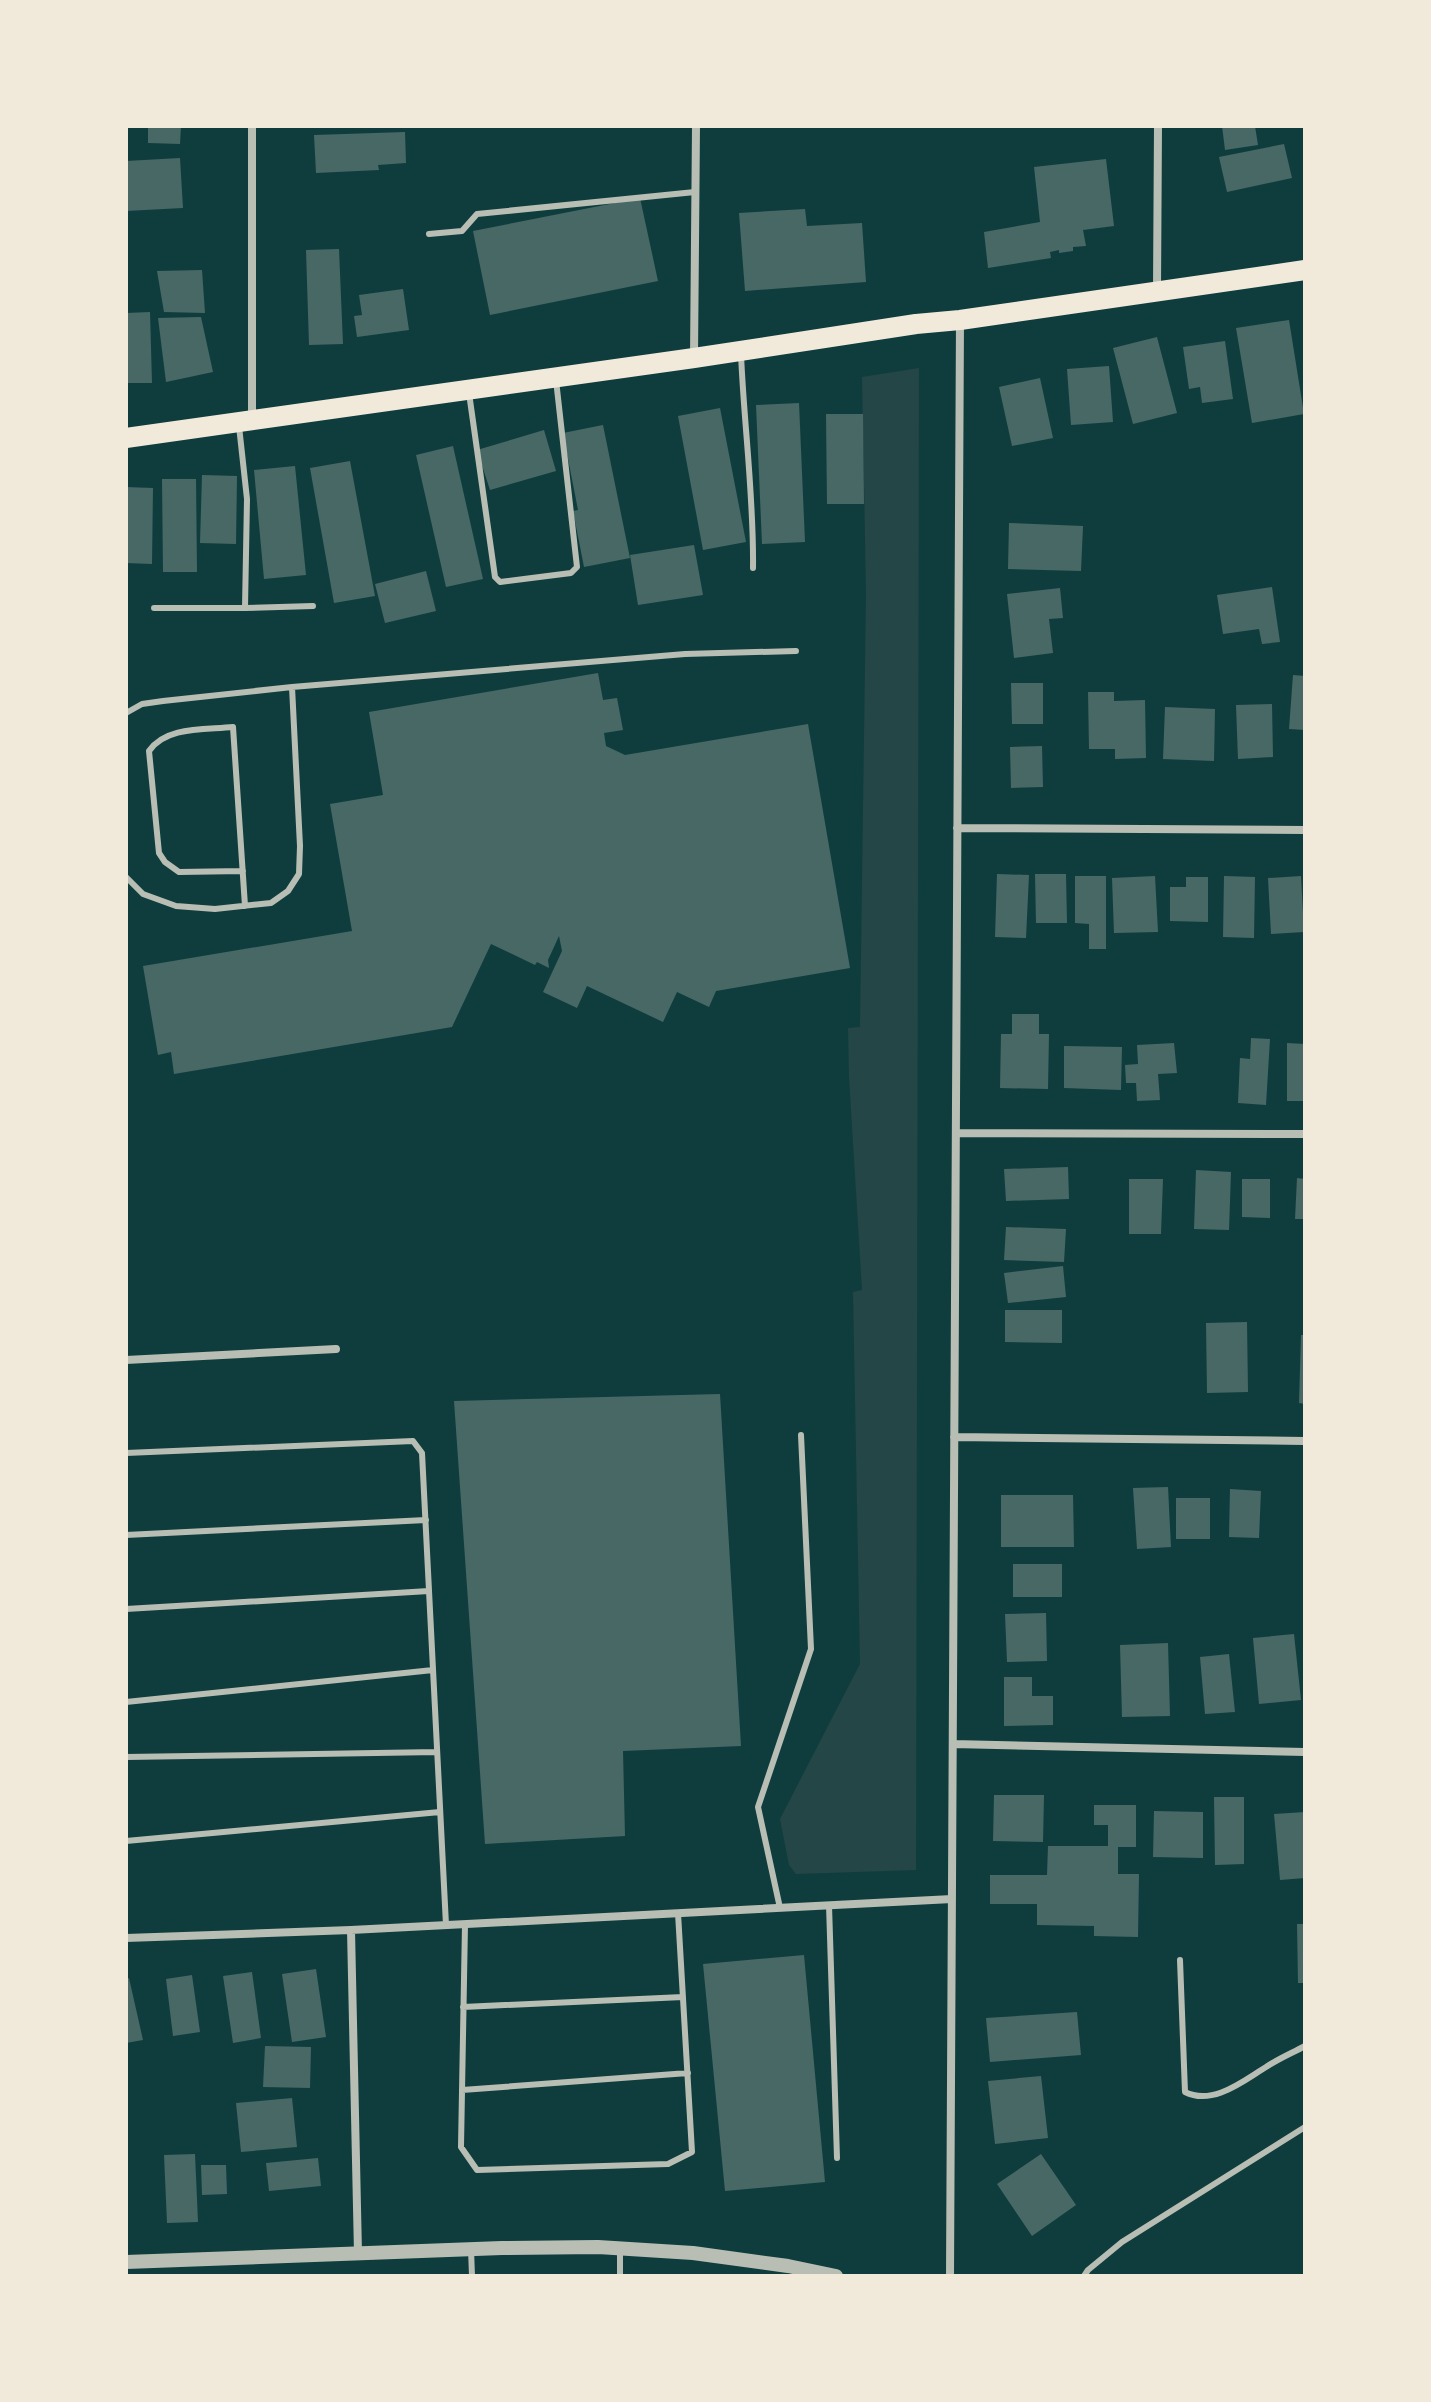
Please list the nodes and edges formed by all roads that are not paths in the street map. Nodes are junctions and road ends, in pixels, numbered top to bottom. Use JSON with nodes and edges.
{"nodes":[{"id":1,"x":252,"y":126,"type":"edge"},
{"id":2,"x":696,"y":126,"type":"edge"},
{"id":3,"x":1158,"y":126,"type":"edge"},
{"id":4,"x":695,"y":192,"type":"junction"},
{"id":5,"x":429,"y":234,"type":"dead end"},
{"id":6,"x":1305,"y":270,"type":"edge"},
{"id":7,"x":1157,"y":291,"type":"junction"},
{"id":8,"x":960,"y":320,"type":"junction"},
{"id":9,"x":741,"y":351,"type":"junction"},
{"id":10,"x":694,"y":358,"type":"junction"},
{"id":11,"x":556,"y":378,"type":"junction"},
{"id":12,"x":469,"y":390,"type":"junction"},
{"id":13,"x":245,"y":422,"type":"junction"},
{"id":14,"x":126,"y":438,"type":"edge"},
{"id":15,"x":753,"y":568,"type":"dead end"},
{"id":16,"x":313,"y":606,"type":"dead end"},
{"id":17,"x":154,"y":608,"type":"dead end"},
{"id":18,"x":245,"y":608,"type":"junction"},
{"id":19,"x":796,"y":651,"type":"dead end"},
{"id":20,"x":292,"y":687,"type":"junction"},
{"id":21,"x":126,"y":713,"type":"edge"},
{"id":22,"x":957,"y":828,"type":"junction"},
{"id":23,"x":1305,"y":830,"type":"edge"},
{"id":24,"x":126,"y":870,"type":"edge"},
{"id":25,"x":243,"y":871,"type":"junction"},
{"id":26,"x":126,"y":878,"type":"edge"},
{"id":27,"x":245,"y":906,"type":"junction"},
{"id":28,"x":956,"y":1133,"type":"junction"},
{"id":29,"x":1305,"y":1134,"type":"edge"},
{"id":30,"x":336,"y":1349,"type":"dead end"},
{"id":31,"x":126,"y":1360,"type":"edge"},
{"id":32,"x":801,"y":1435,"type":"dead end"},
{"id":33,"x":954,"y":1437,"type":"junction"},
{"id":34,"x":1305,"y":1441,"type":"edge"},
{"id":35,"x":126,"y":1453,"type":"edge"},
{"id":36,"x":426,"y":1520,"type":"junction"},
{"id":37,"x":126,"y":1535,"type":"edge"},
{"id":38,"x":429,"y":1591,"type":"junction"},
{"id":39,"x":126,"y":1609,"type":"edge"},
{"id":40,"x":433,"y":1670,"type":"junction"},
{"id":41,"x":126,"y":1702,"type":"edge"},
{"id":42,"x":953,"y":1744,"type":"junction"},
{"id":43,"x":437,"y":1752,"type":"junction"},
{"id":44,"x":1305,"y":1752,"type":"edge"},
{"id":45,"x":126,"y":1757,"type":"edge"},
{"id":46,"x":440,"y":1812,"type":"junction"},
{"id":47,"x":126,"y":1841,"type":"edge"},
{"id":48,"x":952,"y":1899,"type":"junction"},
{"id":49,"x":829,"y":1905,"type":"junction"},
{"id":50,"x":780,"y":1908,"type":"junction"},
{"id":51,"x":678,"y":1913,"type":"junction"},
{"id":52,"x":465,"y":1924,"type":"junction"},
{"id":53,"x":446,"y":1925,"type":"junction"},
{"id":54,"x":351,"y":1930,"type":"junction"},
{"id":55,"x":126,"y":1938,"type":"edge"},
{"id":56,"x":1180,"y":1960,"type":"dead end"},
{"id":57,"x":683,"y":1997,"type":"junction"},
{"id":58,"x":463,"y":2007,"type":"junction"},
{"id":59,"x":1305,"y":2046,"type":"edge"},
{"id":60,"x":688,"y":2073,"type":"junction"},
{"id":61,"x":462,"y":2090,"type":"junction"},
{"id":62,"x":1305,"y":2127,"type":"edge"},
{"id":63,"x":837,"y":2158,"type":"dead end"},
{"id":64,"x":471,"y":2249,"type":"junction"},
{"id":65,"x":620,"y":2249,"type":"junction"},
{"id":66,"x":358,"y":2253,"type":"junction"},
{"id":67,"x":126,"y":2262,"type":"edge"},
{"id":68,"x":472,"y":2276,"type":"edge"},
{"id":69,"x":620,"y":2276,"type":"edge"},
{"id":70,"x":836,"y":2276,"type":"edge"},
{"id":71,"x":950,"y":2276,"type":"edge"},
{"id":72,"x":1084,"y":2276,"type":"edge"}],
"edges":[{"from":1,"to":13,"type":"street"},
{"from":2,"to":4,"type":"street"},
{"from":3,"to":7,"type":"street"},
{"from":4,"to":5,"type":"lane"},
{"from":4,"to":10,"type":"street"},
{"from":6,"to":7,"type":"main road"},
{"from":7,"to":8,"type":"main road"},
{"from":8,"to":9,"type":"main road"},
{"from":8,"to":22,"type":"street"},
{"from":9,"to":10,"type":"main road"},
{"from":9,"to":15,"type":"lane"},
{"from":10,"to":11,"type":"main road"},
{"from":11,"to":12,"type":"main road"},
{"from":11,"to":12,"type":"lane"},
{"from":12,"to":13,"type":"main road"},
{"from":13,"to":14,"type":"main road"},
{"from":13,"to":18,"type":"lane"},
{"from":16,"to":18,"type":"lane"},
{"from":17,"to":18,"type":"lane"},
{"from":19,"to":20,"type":"lane"},
{"from":20,"to":21,"type":"lane"},
{"from":20,"to":27,"type":"lane"},
{"from":22,"to":23,"type":"street"},
{"from":22,"to":28,"type":"street"},
{"from":24,"to":26,"type":"lane"},
{"from":25,"to":25,"type":"lane"},
{"from":25,"to":27,"type":"lane"},
{"from":26,"to":27,"type":"lane"},
{"from":28,"to":29,"type":"street"},
{"from":28,"to":33,"type":"street"},
{"from":30,"to":31,"type":"street"},
{"from":32,"to":50,"type":"lane"},
{"from":33,"to":34,"type":"street"},
{"from":33,"to":42,"type":"street"},
{"from":35,"to":36,"type":"lane"},
{"from":36,"to":37,"type":"lane"},
{"from":36,"to":38,"type":"lane"},
{"from":38,"to":39,"type":"lane"},
{"from":38,"to":40,"type":"lane"},
{"from":40,"to":41,"type":"lane"},
{"from":40,"to":43,"type":"lane"},
{"from":42,"to":44,"type":"street"},
{"from":42,"to":48,"type":"street"},
{"from":43,"to":45,"type":"lane"},
{"from":43,"to":46,"type":"lane"},
{"from":46,"to":47,"type":"lane"},
{"from":46,"to":53,"type":"lane"},
{"from":48,"to":49,"type":"street"},
{"from":48,"to":71,"type":"street"},
{"from":49,"to":50,"type":"street"},
{"from":49,"to":63,"type":"lane"},
{"from":50,"to":51,"type":"street"},
{"from":51,"to":52,"type":"street"},
{"from":51,"to":57,"type":"lane"},
{"from":52,"to":53,"type":"street"},
{"from":52,"to":58,"type":"lane"},
{"from":53,"to":54,"type":"street"},
{"from":54,"to":55,"type":"street"},
{"from":54,"to":66,"type":"street"},
{"from":56,"to":59,"type":"lane"},
{"from":57,"to":58,"type":"lane"},
{"from":57,"to":60,"type":"lane"},
{"from":58,"to":61,"type":"lane"},
{"from":60,"to":61,"type":"lane"},
{"from":60,"to":61,"type":"lane"},
{"from":62,"to":72,"type":"lane"},
{"from":64,"to":65,"type":"street"},
{"from":64,"to":66,"type":"street"},
{"from":64,"to":68,"type":"lane"},
{"from":65,"to":69,"type":"lane"},
{"from":65,"to":70,"type":"street"},
{"from":66,"to":67,"type":"street"}]}
